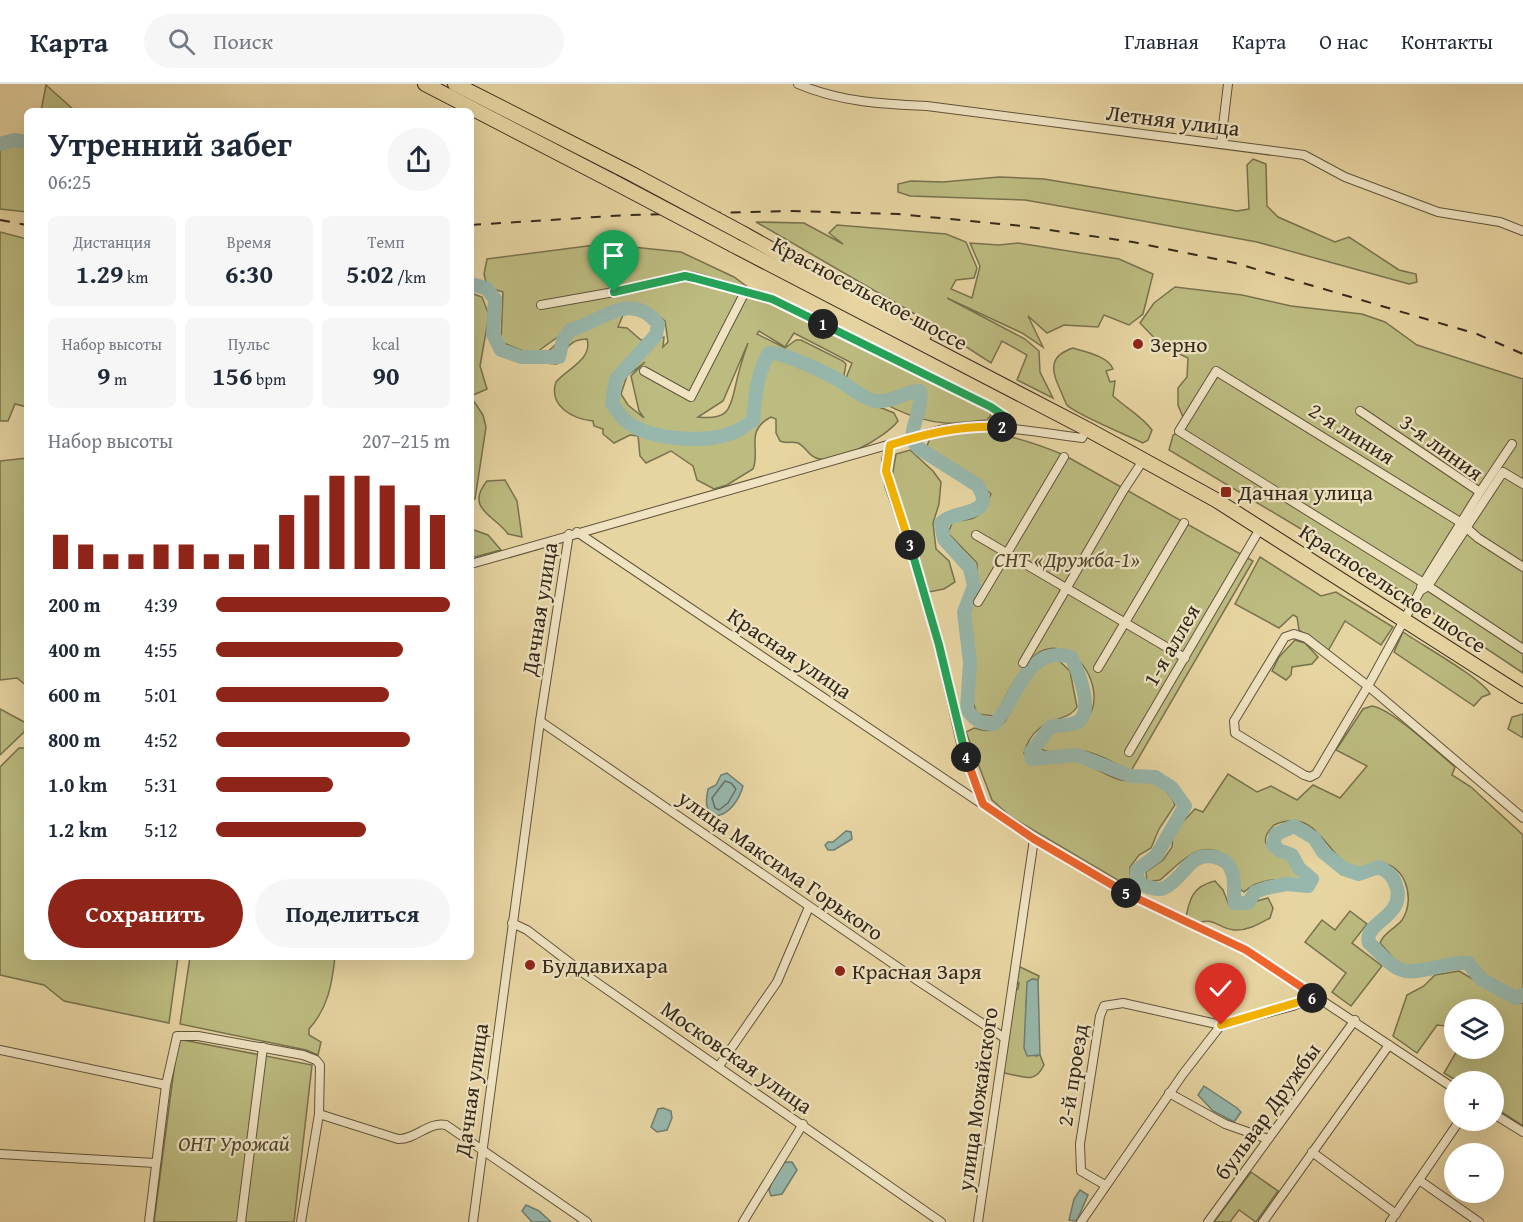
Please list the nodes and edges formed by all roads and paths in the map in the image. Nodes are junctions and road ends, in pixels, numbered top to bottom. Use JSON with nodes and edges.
{"nodes":[{"id":1,"x":425,"y":84,"type":"edge"},
{"id":2,"x":455,"y":84,"type":"edge"},
{"id":3,"x":798,"y":84,"type":"edge"},
{"id":4,"x":1228,"y":84,"type":"edge"},
{"id":5,"x":471,"y":108,"type":"edge"},
{"id":6,"x":474,"y":109,"type":"edge"},
{"id":7,"x":1221,"y":143,"type":"junction"},
{"id":8,"x":1523,"y":231,"type":"edge"},
{"id":9,"x":745,"y":292,"type":"junction"},
{"id":10,"x":541,"y":305,"type":"dead end"},
{"id":11,"x":644,"y":371,"type":"dead end"},
{"id":12,"x":987,"y":378,"type":"junction"},
{"id":13,"x":1360,"y":411,"type":"dead end"},
{"id":14,"x":1006,"y":427,"type":"junction"},
{"id":15,"x":1087,"y":429,"type":"junction"},
{"id":16,"x":1512,"y":444,"type":"dead end"},
{"id":17,"x":890,"y":445,"type":"junction"},
{"id":18,"x":1064,"y":457,"type":"dead end"},
{"id":19,"x":1144,"y":459,"type":"junction"},
{"id":20,"x":1523,"y":484,"type":"edge"},
{"id":21,"x":1480,"y":492,"type":"junction"},
{"id":22,"x":1460,"y":522,"type":"junction"},
{"id":23,"x":1184,"y":523,"type":"dead end"},
{"id":24,"x":1261,"y":527,"type":"junction"},
{"id":25,"x":1467,"y":529,"type":"junction"},
{"id":26,"x":573,"y":533,"type":"junction"},
{"id":27,"x":976,"y":535,"type":"dead end"},
{"id":28,"x":1007,"y":554,"type":"junction"},
{"id":29,"x":474,"y":563,"type":"edge"},
{"id":30,"x":1523,"y":567,"type":"edge"},
{"id":31,"x":1425,"y":584,"type":"junction"},
{"id":32,"x":1067,"y":588,"type":"junction"},
{"id":33,"x":978,"y":602,"type":"dead end"},
{"id":34,"x":1405,"y":620,"type":"junction"},
{"id":35,"x":1126,"y":622,"type":"junction"},
{"id":36,"x":1523,"y":649,"type":"edge"},
{"id":37,"x":1185,"y":658,"type":"junction"},
{"id":38,"x":1023,"y":663,"type":"dead end"},
{"id":39,"x":1098,"y":668,"type":"dead end"},
{"id":40,"x":1368,"y":686,"type":"junction"},
{"id":41,"x":1523,"y":696,"type":"edge"},
{"id":42,"x":540,"y":721,"type":"junction"},
{"id":43,"x":1129,"y":752,"type":"dead end"},
{"id":44,"x":983,"y":804,"type":"junction"},
{"id":45,"x":1523,"y":818,"type":"edge"},
{"id":46,"x":1034,"y":839,"type":"junction"},
{"id":47,"x":809,"y":907,"type":"junction"},
{"id":48,"x":512,"y":923,"type":"junction"},
{"id":49,"x":1315,"y":996,"type":"junction"},
{"id":50,"x":1355,"y":1020,"type":"junction"},
{"id":51,"x":1221,"y":1025,"type":"junction"},
{"id":52,"x":1004,"y":1036,"type":"junction"},
{"id":53,"x":1389,"y":1045,"type":"junction"},
{"id":54,"x":263,"y":1047,"type":"junction"},
{"id":55,"x":0,"y":1050,"type":"edge"},
{"id":56,"x":719,"y":1066,"type":"junction"},
{"id":57,"x":1444,"y":1082,"type":"edge"},
{"id":58,"x":166,"y":1085,"type":"junction"},
{"id":59,"x":1169,"y":1093,"type":"junction"},
{"id":60,"x":319,"y":1114,"type":"junction"},
{"id":61,"x":1504,"y":1120,"type":"edge"},
{"id":62,"x":803,"y":1124,"type":"junction"},
{"id":63,"x":1452,"y":1131,"type":"edge"},
{"id":64,"x":1523,"y":1132,"type":"edge"},
{"id":65,"x":1268,"y":1139,"type":"junction"},
{"id":66,"x":481,"y":1148,"type":"junction"},
{"id":67,"x":1312,"y":1152,"type":"junction"},
{"id":68,"x":0,"y":1154,"type":"edge"},
{"id":69,"x":155,"y":1163,"type":"junction"},
{"id":70,"x":1419,"y":1180,"type":"junction"},
{"id":71,"x":1105,"y":1185,"type":"junction"},
{"id":72,"x":1396,"y":1214,"type":"junction"},
{"id":73,"x":149,"y":1222,"type":"edge"},
{"id":74,"x":241,"y":1222,"type":"edge"},
{"id":75,"x":301,"y":1222,"type":"edge"},
{"id":76,"x":473,"y":1222,"type":"edge"},
{"id":77,"x":587,"y":1222,"type":"edge"},
{"id":78,"x":743,"y":1222,"type":"edge"},
{"id":79,"x":941,"y":1222,"type":"edge"},
{"id":80,"x":978,"y":1222,"type":"edge"},
{"id":81,"x":1081,"y":1222,"type":"edge"},
{"id":82,"x":1208,"y":1222,"type":"edge"},
{"id":83,"x":1263,"y":1222,"type":"edge"},
{"id":84,"x":1390,"y":1222,"type":"edge"},
{"id":85,"x":1479,"y":1222,"type":"edge"}],
"edges":[{"from":1,"to":5,"type":"highway","name":"Красносельское шоссе","bridge":true},
{"from":2,"to":12,"type":"highway","name":"Красносельское шоссе","bridge":true},
{"from":3,"to":7,"type":"street","name":"Летняя улица"},
{"from":4,"to":7,"type":"street"},
{"from":6,"to":12,"type":"highway","name":"Красносельское шоссе","bridge":true},
{"from":7,"to":8,"type":"street","name":"Летняя улица"},
{"from":9,"to":10,"type":"street"},
{"from":9,"to":11,"type":"street"},
{"from":9,"to":14,"type":"street"},
{"from":12,"to":15,"type":"highway","name":"Красносельское шоссе"},
{"from":13,"to":21,"type":"street","name":"3-я линия"},
{"from":14,"to":15,"type":"street","name":"Дачная улица"},
{"from":14,"to":17,"type":"street","name":"Дачная улица"},
{"from":15,"to":19,"type":"highway","name":"Красносельское шоссе"},
{"from":16,"to":21,"type":"street"},
{"from":17,"to":26,"type":"street","name":"Дачная улица"},
{"from":17,"to":44,"type":"street"},
{"from":18,"to":28,"type":"street"},
{"from":19,"to":24,"type":"highway","name":"Красносельское шоссе"},
{"from":19,"to":32,"type":"street"},
{"from":20,"to":25,"type":"street"},
{"from":21,"to":22,"type":"street","name":"3-я линия"},
{"from":22,"to":25,"type":"street","name":"2-я линия"},
{"from":22,"to":31,"type":"street","name":"3-я линия"},
{"from":22,"to":31,"type":"street","name":"2-я линия"},
{"from":23,"to":35,"type":"street"},
{"from":24,"to":34,"type":"highway","name":"Красносельское шоссе"},
{"from":24,"to":37,"type":"street","name":"1-я аллея"},
{"from":25,"to":30,"type":"street","name":"2-я линия"},
{"from":25,"to":31,"type":"street"},
{"from":26,"to":29,"type":"street"},
{"from":26,"to":42,"type":"street","name":"Дачная улица"},
{"from":26,"to":44,"type":"street","name":"Красная улица"},
{"from":27,"to":28,"type":"street"},
{"from":28,"to":32,"type":"street"},
{"from":28,"to":33,"type":"street"},
{"from":31,"to":34,"type":"street"},
{"from":31,"to":36,"type":"street"},
{"from":32,"to":35,"type":"street"},
{"from":32,"to":38,"type":"street"},
{"from":34,"to":40,"type":"street"},
{"from":34,"to":41,"type":"highway","name":"Красносельское шоссе"},
{"from":35,"to":37,"type":"street"},
{"from":35,"to":39,"type":"street"},
{"from":37,"to":43,"type":"street","name":"1-я аллея"},
{"from":40,"to":40,"type":"street"},
{"from":40,"to":45,"type":"street"},
{"from":42,"to":47,"type":"street","name":"улица Максима Горького"},
{"from":42,"to":48,"type":"street","name":"Дачная улица"},
{"from":44,"to":46,"type":"street","name":"Красная улица"},
{"from":46,"to":49,"type":"street","name":"Красная улица"},
{"from":46,"to":52,"type":"street","name":"улица Можайского"},
{"from":47,"to":52,"type":"street","name":"улица Максима Горького"},
{"from":47,"to":56,"type":"street"},
{"from":48,"to":56,"type":"street","name":"Московская улица"},
{"from":48,"to":66,"type":"street","name":"Дачная улица"},
{"from":49,"to":50,"type":"street","name":"Красная улица"},
{"from":49,"to":51,"type":"street","name":"2-й проезд"},
{"from":50,"to":53,"type":"street","name":"Красная улица"},
{"from":50,"to":65,"type":"street","name":"бульвар Дружбы"},
{"from":51,"to":59,"type":"street"},
{"from":51,"to":71,"type":"street","name":"2-й проезд"},
{"from":52,"to":80,"type":"street","name":"улица Можайского"},
{"from":53,"to":57,"type":"street","name":"Красная улица"},
{"from":53,"to":67,"type":"street"},
{"from":54,"to":58,"type":"street"},
{"from":54,"to":60,"type":"street"},
{"from":54,"to":74,"type":"street"},
{"from":55,"to":58,"type":"street"},
{"from":56,"to":62,"type":"street","name":"Московская улица"},
{"from":58,"to":69,"type":"street"},
{"from":59,"to":65,"type":"street"},
{"from":59,"to":71,"type":"street"},
{"from":60,"to":66,"type":"street"},
{"from":60,"to":75,"type":"street"},
{"from":61,"to":64,"type":"street"},
{"from":62,"to":78,"type":"street"},
{"from":62,"to":79,"type":"street","name":"Московская улица"},
{"from":63,"to":70,"type":"street"},
{"from":65,"to":82,"type":"street","name":"бульвар Дружбы"},
{"from":66,"to":76,"type":"street","name":"Дачная улица"},
{"from":66,"to":77,"type":"street"},
{"from":67,"to":72,"type":"street"},
{"from":67,"to":83,"type":"street"},
{"from":68,"to":69,"type":"street"},
{"from":69,"to":73,"type":"street"},
{"from":70,"to":72,"type":"street"},
{"from":70,"to":85,"type":"street"},
{"from":71,"to":81,"type":"street"},
{"from":72,"to":84,"type":"street"}]}
